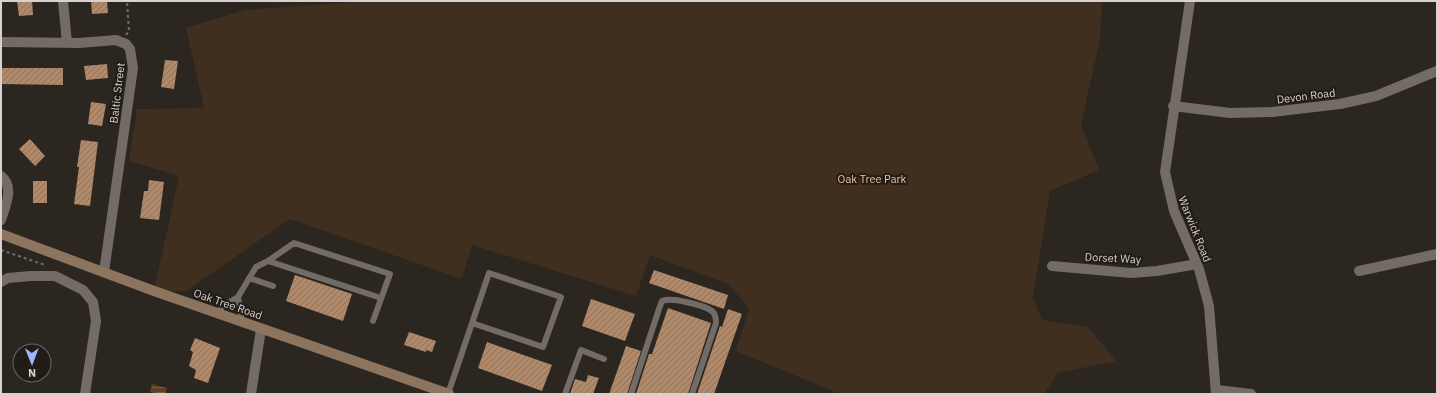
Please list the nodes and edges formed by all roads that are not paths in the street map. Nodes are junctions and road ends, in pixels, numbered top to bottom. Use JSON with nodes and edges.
{"nodes":[{"id":1,"x":63,"y":1,"type":"edge"},
{"id":2,"x":1190,"y":1,"type":"edge"},
{"id":3,"x":1,"y":42,"type":"edge"},
{"id":4,"x":67,"y":43,"type":"junction"},
{"id":5,"x":1437,"y":71,"type":"edge"},
{"id":6,"x":1173,"y":106,"type":"junction"},
{"id":7,"x":1,"y":176,"type":"edge"},
{"id":8,"x":1,"y":220,"type":"edge"},
{"id":9,"x":1,"y":234,"type":"edge"},
{"id":10,"x":1437,"y":254,"type":"edge"},
{"id":11,"x":268,"y":261,"type":"junction"},
{"id":12,"x":1197,"y":264,"type":"junction"},
{"id":13,"x":1052,"y":266,"type":"dead end"},
{"id":14,"x":104,"y":272,"type":"junction"},
{"id":15,"x":1359,"y":272,"type":"dead end"},
{"id":16,"x":249,"y":278,"type":"junction"},
{"id":17,"x":1,"y":282,"type":"edge"},
{"id":18,"x":273,"y":286,"type":"dead end"},
{"id":19,"x":238,"y":297,"type":"junction"},
{"id":20,"x":381,"y":298,"type":"junction"},
{"id":21,"x":217,"y":313,"type":"junction"},
{"id":22,"x":373,"y":321,"type":"dead end"},
{"id":23,"x":242,"y":322,"type":"junction"},
{"id":24,"x":472,"y":323,"type":"junction"},
{"id":25,"x":261,"y":329,"type":"junction"},
{"id":26,"x":604,"y":359,"type":"dead end"},
{"id":27,"x":1217,"y":392,"type":"edge"},
{"id":28,"x":85,"y":394,"type":"edge"},
{"id":29,"x":251,"y":394,"type":"edge"},
{"id":30,"x":449,"y":394,"type":"edge"},
{"id":31,"x":565,"y":394,"type":"edge"},
{"id":32,"x":631,"y":394,"type":"edge"},
{"id":33,"x":692,"y":394,"type":"edge"},
{"id":34,"x":1251,"y":394,"type":"edge"}],
"edges":[{"from":1,"to":4,"type":"street"},
{"from":2,"to":6,"type":"street","name":"Warwick Road"},
{"from":3,"to":4,"type":"street","name":"Baltic Street"},
{"from":4,"to":14,"type":"street","name":"Baltic Street"},
{"from":5,"to":6,"type":"street","name":"Devon Road"},
{"from":6,"to":12,"type":"street","name":"Warwick Road"},
{"from":7,"to":8,"type":"street"},
{"from":9,"to":14,"type":"main road","name":"Oak Tree Road"},
{"from":10,"to":15,"type":"street"},
{"from":11,"to":16,"type":"lane"},
{"from":11,"to":20,"type":"lane"},
{"from":11,"to":20,"type":"lane"},
{"from":12,"to":13,"type":"street","name":"Dorset Way"},
{"from":12,"to":27,"type":"street","name":"Warwick Road"},
{"from":14,"to":21,"type":"main road","name":"Oak Tree Road"},
{"from":16,"to":18,"type":"lane"},
{"from":16,"to":19,"type":"lane"},
{"from":17,"to":28,"type":"street"},
{"from":19,"to":21,"type":"lane"},
{"from":19,"to":23,"type":"lane"},
{"from":20,"to":22,"type":"lane"},
{"from":21,"to":23,"type":"main road","name":"Oak Tree Road"},
{"from":23,"to":25,"type":"main road","name":"Oak Tree Road"},
{"from":24,"to":24,"type":"lane"},
{"from":24,"to":30,"type":"lane"},
{"from":25,"to":29,"type":"street"},
{"from":25,"to":30,"type":"main road","name":"Oak Tree Road"},
{"from":26,"to":31,"type":"lane"},
{"from":27,"to":34,"type":"street"},
{"from":32,"to":33,"type":"lane"}]}
